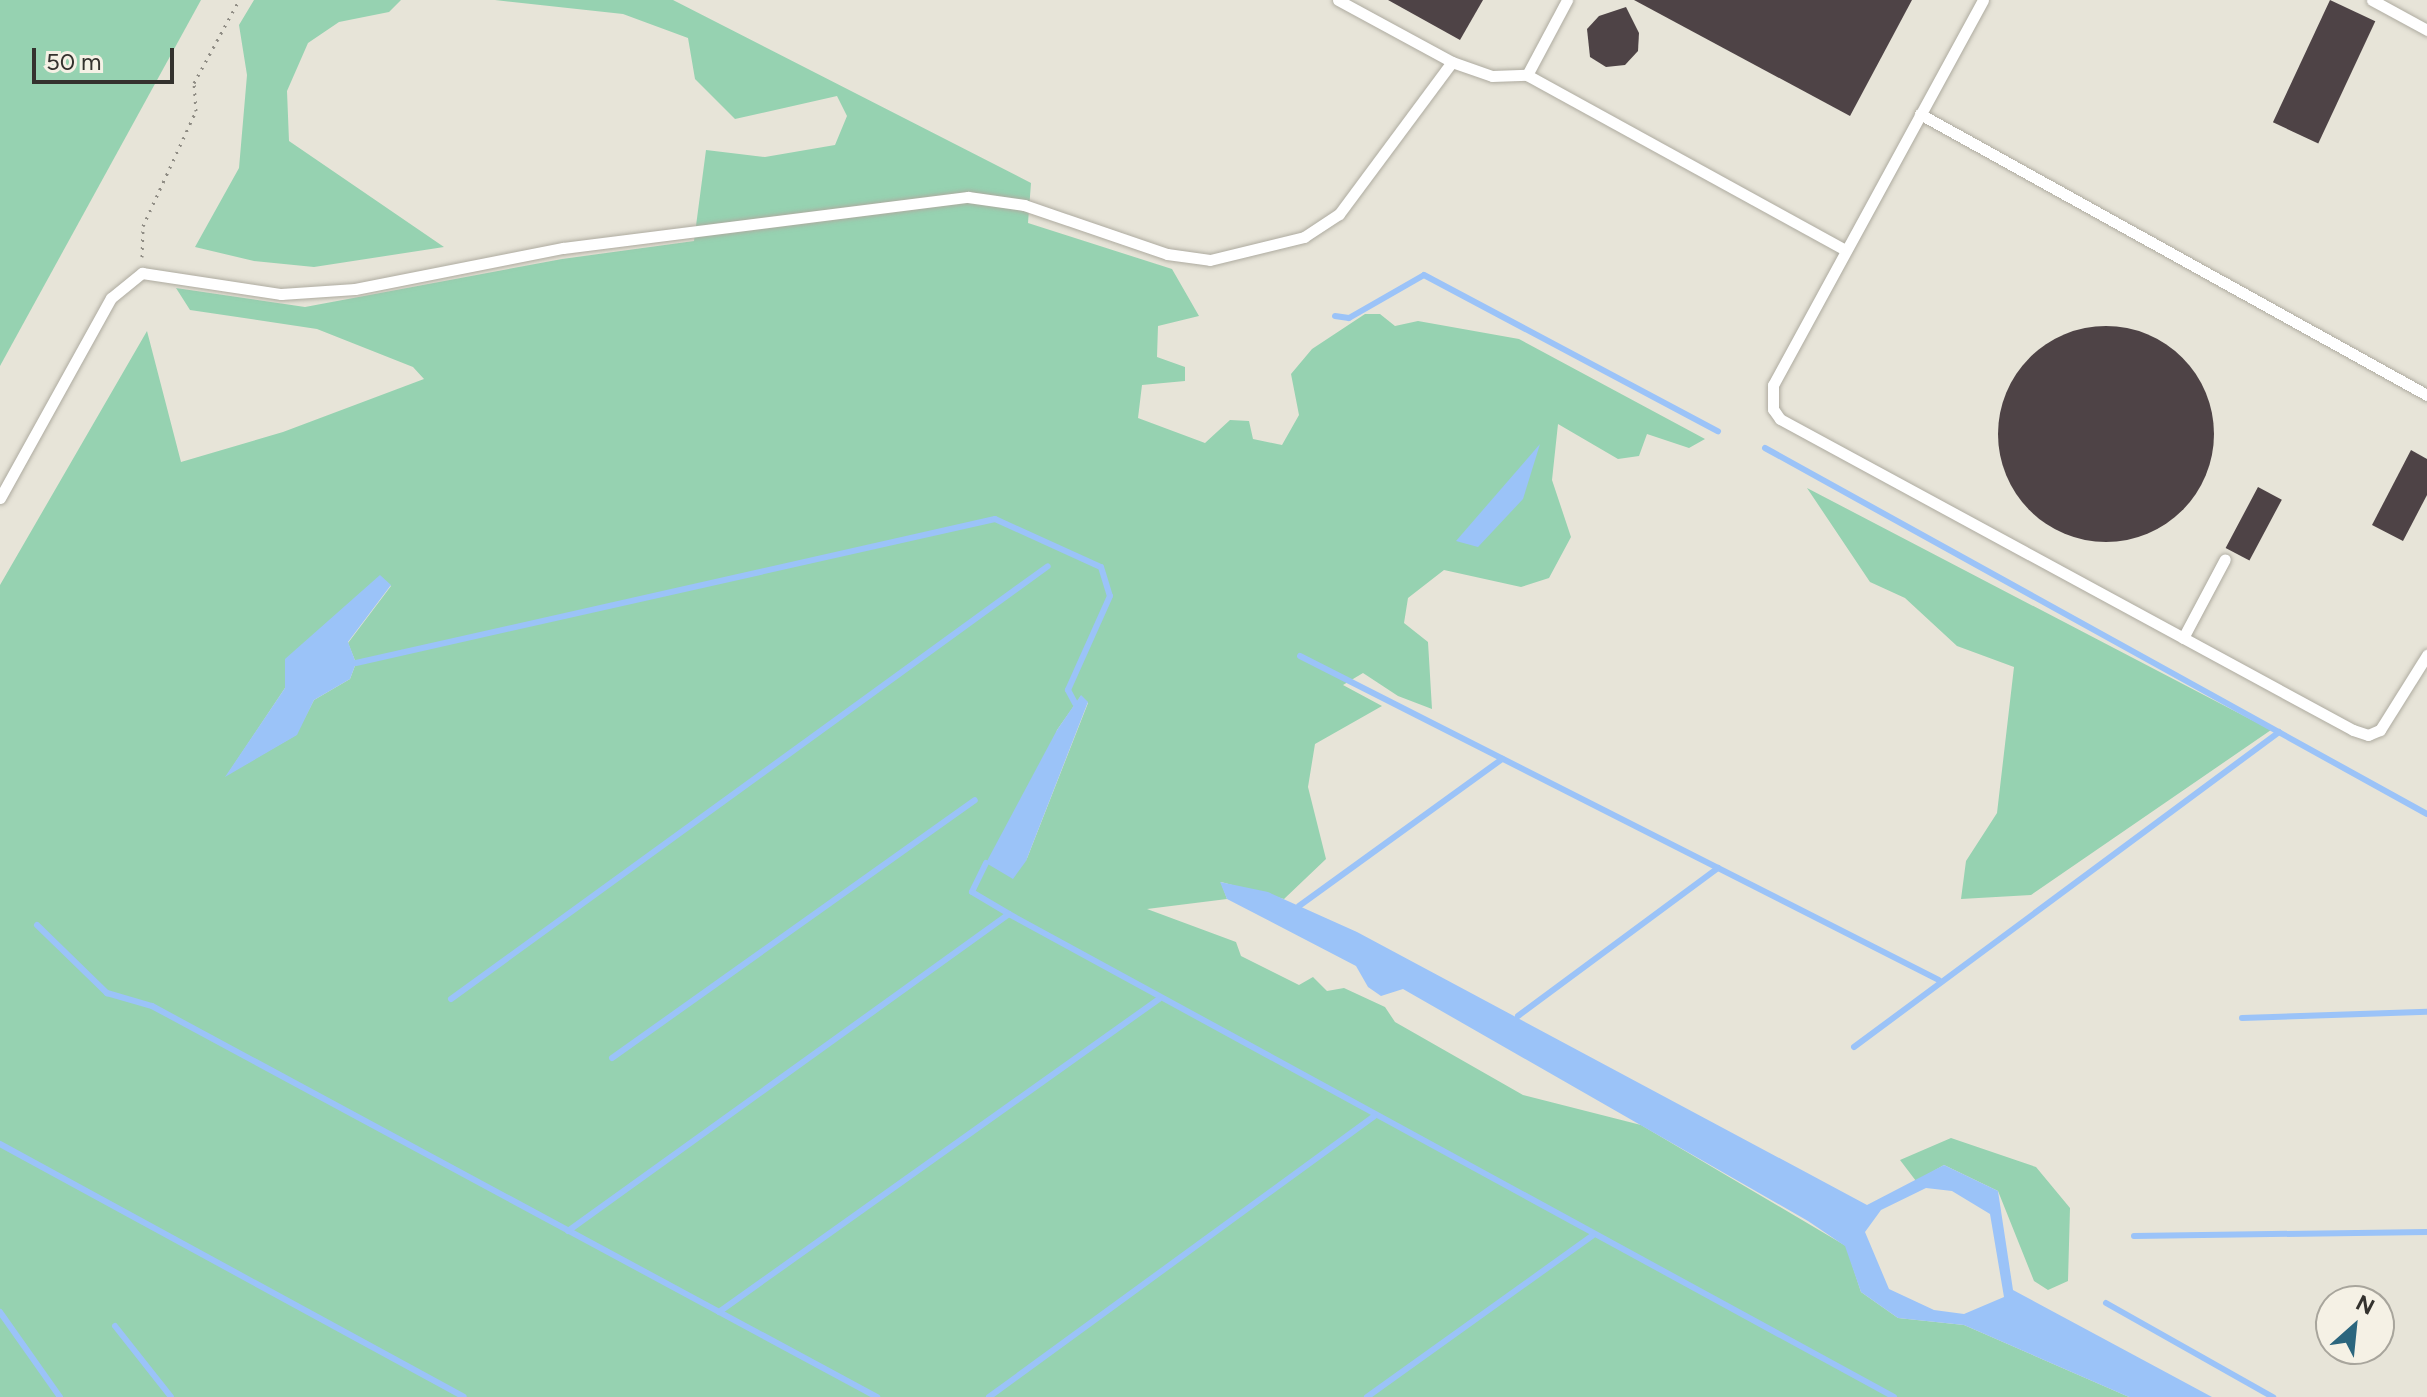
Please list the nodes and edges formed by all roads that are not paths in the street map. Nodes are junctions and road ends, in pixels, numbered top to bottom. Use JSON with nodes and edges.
{"nodes":[{"id":1,"x":1338,"y":0,"type":"edge"},
{"id":2,"x":1567,"y":0,"type":"edge"},
{"id":3,"x":1983,"y":0,"type":"edge"},
{"id":4,"x":2372,"y":0,"type":"edge"},
{"id":5,"x":2427,"y":30,"type":"edge"},
{"id":6,"x":1452,"y":62,"type":"junction"},
{"id":7,"x":1527,"y":75,"type":"junction"},
{"id":8,"x":1920,"y":114,"type":"junction"},
{"id":9,"x":1845,"y":250,"type":"junction"},
{"id":10,"x":2427,"y":395,"type":"edge"},
{"id":11,"x":0,"y":498,"type":"edge"},
{"id":12,"x":2225,"y":559,"type":"dead end"},
{"id":13,"x":2183,"y":638,"type":"junction"},
{"id":14,"x":2426,"y":660,"type":"edge"}],
"edges":[{"from":1,"to":6,"type":"lane"},
{"from":2,"to":7,"type":"lane"},
{"from":3,"to":8,"type":"lane"},
{"from":4,"to":5,"type":"lane"},
{"from":6,"to":7,"type":"lane"},
{"from":6,"to":11,"type":"lane"},
{"from":7,"to":9,"type":"lane"},
{"from":8,"to":9,"type":"lane"},
{"from":8,"to":10,"type":"lane"},
{"from":9,"to":13,"type":"lane"},
{"from":12,"to":13,"type":"lane"},
{"from":13,"to":14,"type":"lane"}]}
